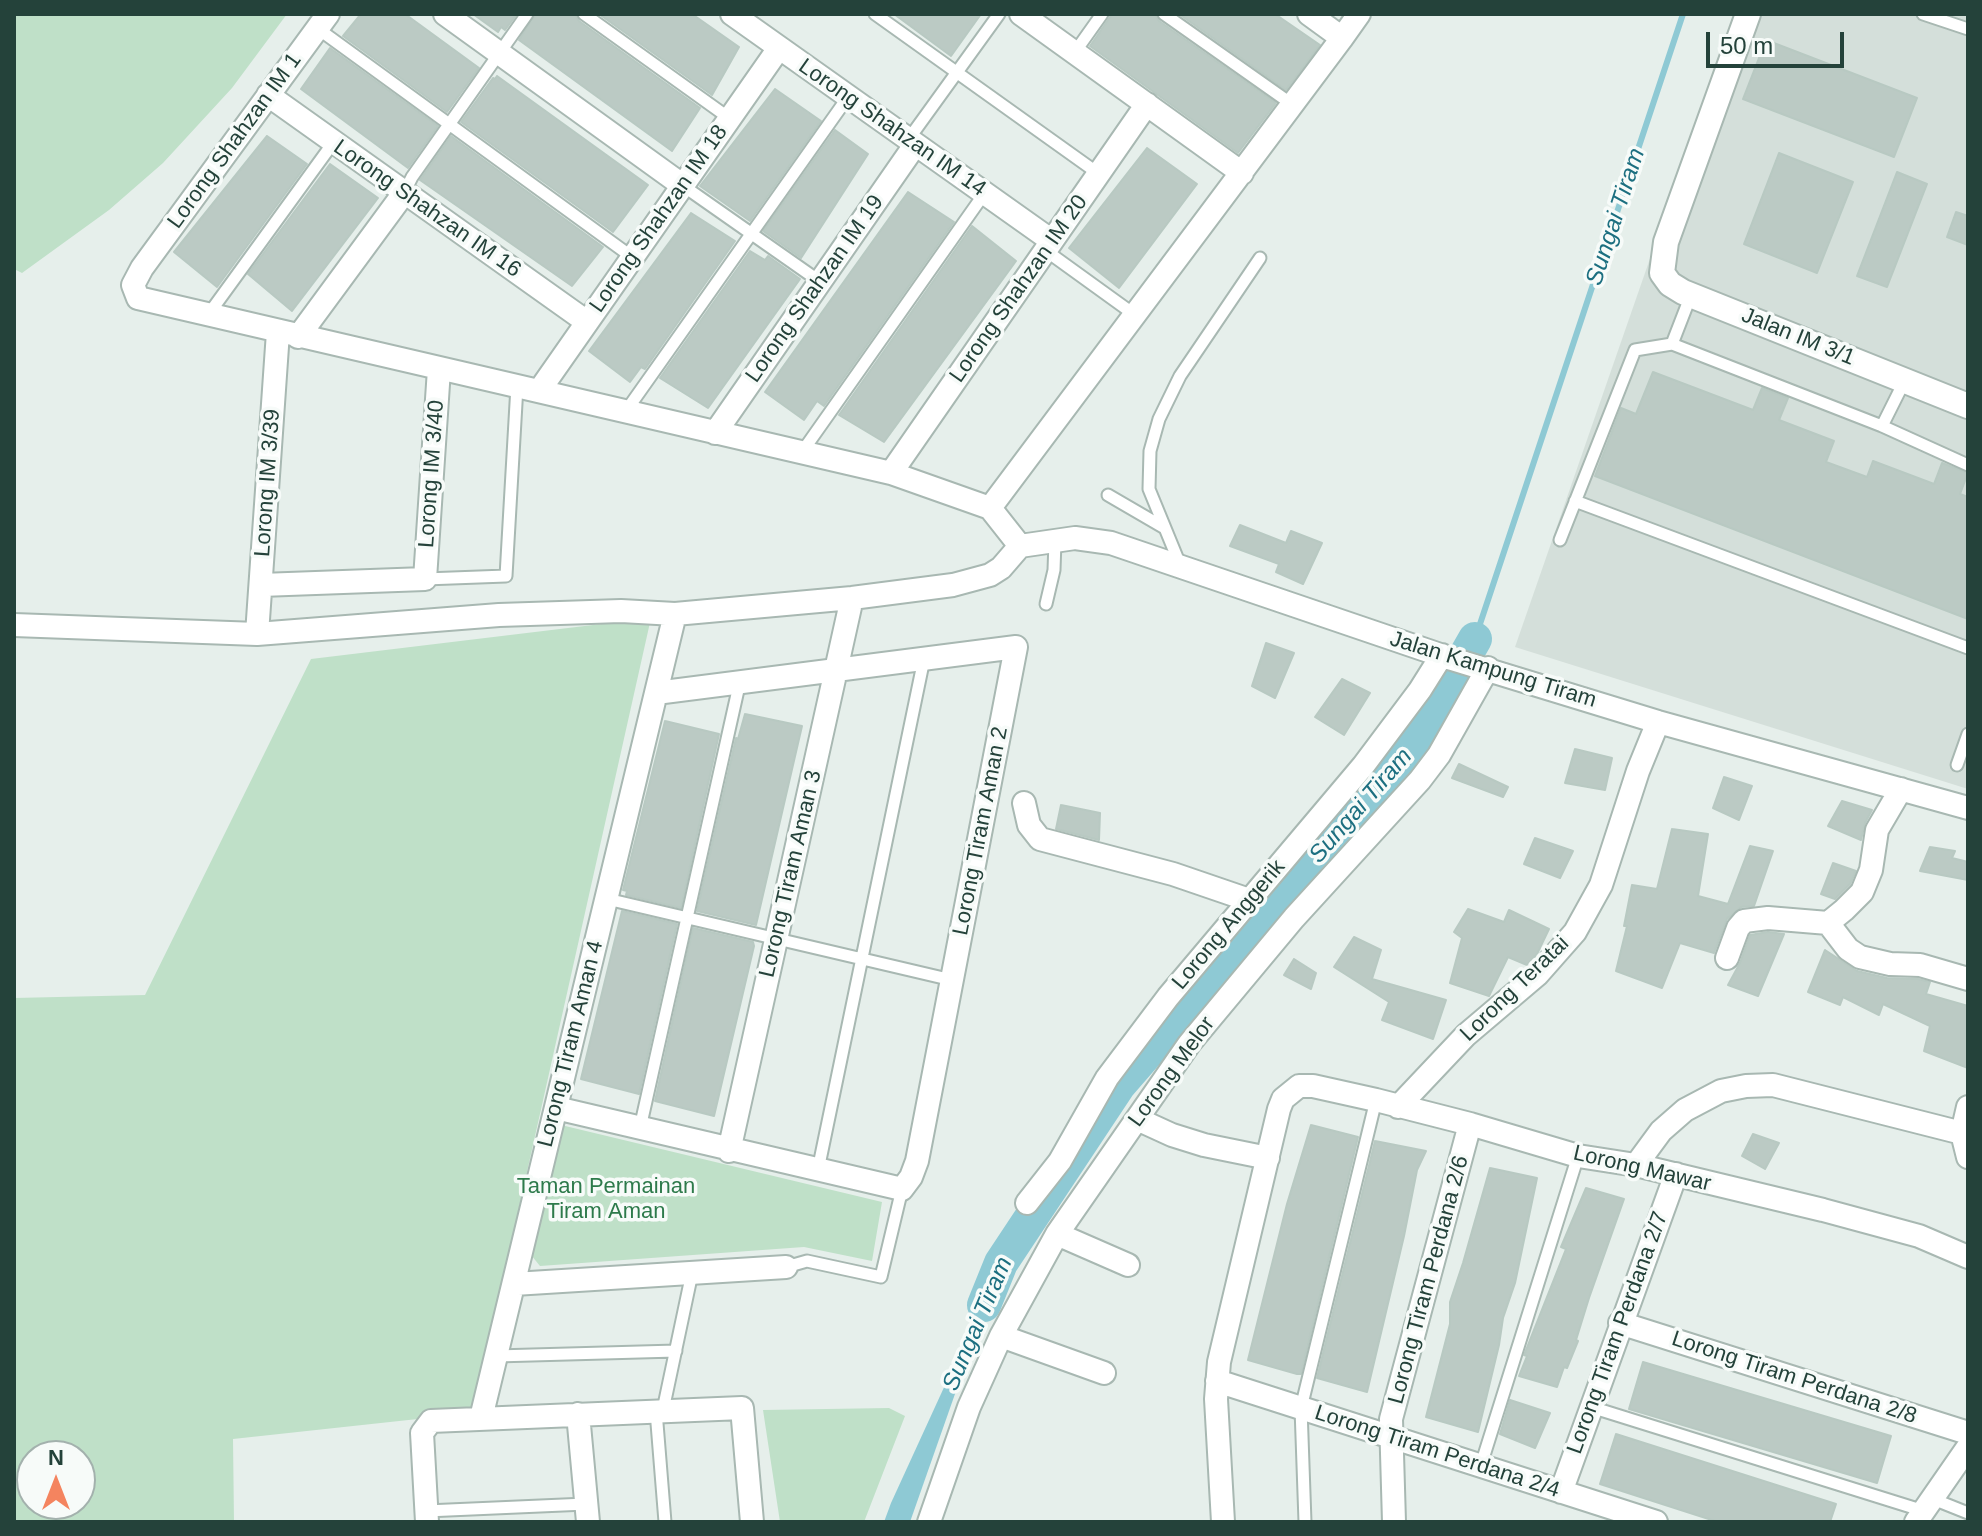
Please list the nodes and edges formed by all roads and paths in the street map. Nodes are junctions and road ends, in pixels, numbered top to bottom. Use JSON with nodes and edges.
{"nodes":[{"id":1,"x":445,"y":14,"type":"edge"},
{"id":2,"x":527,"y":14,"type":"edge"},
{"id":3,"x":584,"y":14,"type":"edge"},
{"id":4,"x":732,"y":14,"type":"edge"},
{"id":5,"x":875,"y":14,"type":"edge"},
{"id":6,"x":999,"y":14,"type":"edge"},
{"id":7,"x":1021,"y":14,"type":"edge"},
{"id":8,"x":1102,"y":14,"type":"edge"},
{"id":9,"x":1164,"y":14,"type":"edge"},
{"id":10,"x":1309,"y":14,"type":"edge"},
{"id":11,"x":1359,"y":14,"type":"edge"},
{"id":12,"x":1748,"y":14,"type":"edge"},
{"id":13,"x":1923,"y":14,"type":"edge"},
{"id":14,"x":322,"y":21,"type":"edge"},
{"id":15,"x":1968,"y":29,"type":"edge"},
{"id":16,"x":1342,"y":38,"type":"junction"},
{"id":17,"x":779,"y":48,"type":"junction"},
{"id":18,"x":1075,"y":52,"type":"junction"},
{"id":19,"x":499,"y":53,"type":"junction"},
{"id":20,"x":957,"y":72,"type":"junction"},
{"id":21,"x":268,"y":95,"type":"junction"},
{"id":22,"x":848,"y":97,"type":"junction"},
{"id":23,"x":1147,"y":104,"type":"junction"},
{"id":24,"x":1293,"y":105,"type":"junction"},
{"id":25,"x":729,"y":118,"type":"junction"},
{"id":26,"x":448,"y":125,"type":"junction"},
{"id":27,"x":333,"y":143,"type":"junction"},
{"id":28,"x":912,"y":143,"type":"junction"},
{"id":29,"x":1242,"y":173,"type":"junction"},
{"id":30,"x":1099,"y":174,"type":"junction"},
{"id":31,"x":682,"y":185,"type":"junction"},
{"id":32,"x":404,"y":193,"type":"junction"},
{"id":33,"x":984,"y":194,"type":"junction"},
{"id":34,"x":751,"y":233,"type":"junction"},
{"id":35,"x":1048,"y":246,"type":"junction"},
{"id":36,"x":632,"y":257,"type":"junction"},
{"id":37,"x":1260,"y":258,"type":"dead end"},
{"id":38,"x":819,"y":281,"type":"junction"},
{"id":39,"x":1691,"y":295,"type":"junction"},
{"id":40,"x":1136,"y":315,"type":"junction"},
{"id":41,"x":208,"y":316,"type":"junction"},
{"id":42,"x":587,"y":322,"type":"junction"},
{"id":43,"x":288,"y":334,"type":"junction"},
{"id":44,"x":1672,"y":344,"type":"junction"},
{"id":45,"x":439,"y":369,"type":"junction"},
{"id":46,"x":1905,"y":380,"type":"junction"},
{"id":47,"x":517,"y":386,"type":"junction"},
{"id":48,"x":539,"y":391,"type":"junction"},
{"id":49,"x":1968,"y":406,"type":"edge"},
{"id":50,"x":626,"y":411,"type":"junction"},
{"id":51,"x":1882,"y":426,"type":"junction"},
{"id":52,"x":715,"y":433,"type":"junction"},
{"id":53,"x":802,"y":452,"type":"junction"},
{"id":54,"x":1968,"y":465,"type":"edge"},
{"id":55,"x":891,"y":473,"type":"junction"},
{"id":56,"x":1108,"y":495,"type":"dead end"},
{"id":57,"x":1575,"y":501,"type":"junction"},
{"id":58,"x":990,"y":508,"type":"junction"},
{"id":59,"x":1163,"y":527,"type":"junction"},
{"id":60,"x":1560,"y":540,"type":"dead end"},
{"id":61,"x":1055,"y":541,"type":"junction"},
{"id":62,"x":1020,"y":546,"type":"junction"},
{"id":63,"x":1181,"y":568,"type":"junction"},
{"id":64,"x":425,"y":579,"type":"junction"},
{"id":65,"x":261,"y":585,"type":"junction"},
{"id":66,"x":852,"y":598,"type":"junction"},
{"id":67,"x":1046,"y":604,"type":"dead end"},
{"id":68,"x":675,"y":614,"type":"junction"},
{"id":69,"x":14,"y":625,"type":"edge"},
{"id":70,"x":257,"y":634,"type":"junction"},
{"id":71,"x":1968,"y":648,"type":"edge"},
{"id":72,"x":1447,"y":657,"type":"junction"},
{"id":73,"x":924,"y":659,"type":"junction"},
{"id":74,"x":1482,"y":666,"type":"junction"},
{"id":75,"x":837,"y":670,"type":"junction"},
{"id":76,"x":740,"y":681,"type":"junction"},
{"id":77,"x":656,"y":693,"type":"junction"},
{"id":78,"x":1658,"y":722,"type":"junction"},
{"id":79,"x":1968,"y":734,"type":"edge"},
{"id":80,"x":1957,"y":765,"type":"dead end"},
{"id":81,"x":1901,"y":789,"type":"junction"},
{"id":82,"x":1024,"y":803,"type":"dead end"},
{"id":83,"x":1968,"y":808,"type":"edge"},
{"id":84,"x":607,"y":899,"type":"junction"},
{"id":85,"x":1249,"y":900,"type":"junction"},
{"id":86,"x":687,"y":917,"type":"junction"},
{"id":87,"x":1828,"y":923,"type":"junction"},
{"id":88,"x":776,"y":940,"type":"junction"},
{"id":89,"x":1727,"y":958,"type":"dead end"},
{"id":90,"x":861,"y":959,"type":"junction"},
{"id":91,"x":1968,"y":979,"type":"edge"},
{"id":92,"x":952,"y":980,"type":"junction"},
{"id":93,"x":1376,"y":1100,"type":"junction"},
{"id":94,"x":1398,"y":1107,"type":"junction"},
{"id":95,"x":1968,"y":1107,"type":"edge"},
{"id":96,"x":556,"y":1108,"type":"junction"},
{"id":97,"x":1137,"y":1119,"type":"junction"},
{"id":98,"x":1470,"y":1124,"type":"junction"},
{"id":99,"x":640,"y":1128,"type":"junction"},
{"id":100,"x":1962,"y":1133,"type":"junction"},
{"id":101,"x":729,"y":1151,"type":"junction"},
{"id":102,"x":1578,"y":1156,"type":"junction"},
{"id":103,"x":1968,"y":1157,"type":"edge"},
{"id":104,"x":1268,"y":1158,"type":"junction"},
{"id":105,"x":1636,"y":1165,"type":"junction"},
{"id":106,"x":818,"y":1170,"type":"junction"},
{"id":107,"x":1676,"y":1174,"type":"junction"},
{"id":108,"x":902,"y":1189,"type":"junction"},
{"id":109,"x":1027,"y":1203,"type":"dead end"},
{"id":110,"x":1057,"y":1234,"type":"junction"},
{"id":111,"x":1968,"y":1257,"type":"edge"},
{"id":112,"x":1128,"y":1265,"type":"dead end"},
{"id":113,"x":786,"y":1267,"type":"joint"},
{"id":114,"x":692,"y":1273,"type":"junction"},
{"id":115,"x":514,"y":1284,"type":"junction"},
{"id":116,"x":1620,"y":1323,"type":"junction"},
{"id":117,"x":1001,"y":1336,"type":"junction"},
{"id":118,"x":676,"y":1351,"type":"junction"},
{"id":119,"x":496,"y":1356,"type":"junction"},
{"id":120,"x":1104,"y":1373,"type":"dead end"},
{"id":121,"x":1217,"y":1381,"type":"junction"},
{"id":122,"x":1591,"y":1407,"type":"junction"},
{"id":123,"x":1301,"y":1408,"type":"junction"},
{"id":124,"x":660,"y":1410,"type":"junction"},
{"id":125,"x":578,"y":1414,"type":"junction"},
{"id":126,"x":481,"y":1418,"type":"junction"},
{"id":127,"x":1968,"y":1433,"type":"edge"},
{"id":128,"x":1390,"y":1437,"type":"junction"},
{"id":129,"x":1968,"y":1447,"type":"edge"},
{"id":130,"x":1481,"y":1465,"type":"junction"},
{"id":131,"x":1561,"y":1492,"type":"junction"},
{"id":132,"x":1924,"y":1510,"type":"edge"},
{"id":133,"x":587,"y":1513,"type":"edge"},
{"id":134,"x":1968,"y":1513,"type":"edge"},
{"id":135,"x":427,"y":1516,"type":"edge"},
{"id":136,"x":665,"y":1522,"type":"edge"},
{"id":137,"x":752,"y":1522,"type":"edge"},
{"id":138,"x":929,"y":1522,"type":"edge"},
{"id":139,"x":1223,"y":1522,"type":"edge"},
{"id":140,"x":1305,"y":1522,"type":"edge"},
{"id":141,"x":1394,"y":1522,"type":"edge"},
{"id":142,"x":1656,"y":1522,"type":"edge"}],
"edges":[{"from":1,"to":19,"type":"street"},
{"from":2,"to":19,"type":"lane"},
{"from":3,"to":25,"type":"lane"},
{"from":4,"to":17,"type":"street","name":"Lorong Shahzan IM 14"},
{"from":5,"to":20,"type":"lane"},
{"from":6,"to":20,"type":"lane"},
{"from":7,"to":18,"type":"street"},
{"from":8,"to":18,"type":"lane"},
{"from":9,"to":24,"type":"lane"},
{"from":10,"to":16,"type":"street"},
{"from":11,"to":16,"type":"street"},
{"from":12,"to":39,"type":"street","name":"Jalan IM 3/1"},
{"from":13,"to":15,"type":"lane"},
{"from":14,"to":21,"type":"street","name":"Lorong Shahzan IM 1"},
{"from":14,"to":26,"type":"lane"},
{"from":16,"to":24,"type":"street"},
{"from":17,"to":22,"type":"street","name":"Lorong Shahzan IM 14"},
{"from":17,"to":25,"type":"street","name":"Lorong Shahzan IM 18"},
{"from":18,"to":23,"type":"street"},
{"from":19,"to":26,"type":"lane"},
{"from":19,"to":31,"type":"street"},
{"from":20,"to":28,"type":"lane"},
{"from":20,"to":30,"type":"lane"},
{"from":21,"to":27,"type":"street","name":"Lorong Shahzan IM 16"},
{"from":21,"to":41,"type":"street","name":"Lorong Shahzan IM 1"},
{"from":22,"to":28,"type":"street","name":"Lorong Shahzan IM 14"},
{"from":22,"to":34,"type":"lane"},
{"from":23,"to":29,"type":"street"},
{"from":23,"to":30,"type":"street","name":"Lorong Shahzan IM 20"},
{"from":24,"to":29,"type":"street"},
{"from":25,"to":31,"type":"street","name":"Lorong Shahzan IM 18"},
{"from":26,"to":32,"type":"lane"},
{"from":26,"to":36,"type":"lane"},
{"from":27,"to":32,"type":"street","name":"Lorong Shahzan IM 16"},
{"from":27,"to":41,"type":"lane"},
{"from":28,"to":33,"type":"street","name":"Lorong Shahzan IM 14"},
{"from":28,"to":38,"type":"street","name":"Lorong Shahzan IM 19"},
{"from":29,"to":40,"type":"street"},
{"from":30,"to":35,"type":"street","name":"Lorong Shahzan IM 20"},
{"from":31,"to":34,"type":"lane"},
{"from":31,"to":36,"type":"street","name":"Lorong Shahzan IM 18"},
{"from":32,"to":42,"type":"street","name":"Lorong Shahzan IM 16"},
{"from":32,"to":43,"type":"street"},
{"from":33,"to":35,"type":"street","name":"Lorong Shahzan IM 14"},
{"from":33,"to":53,"type":"lane"},
{"from":34,"to":38,"type":"lane"},
{"from":34,"to":50,"type":"lane"},
{"from":35,"to":40,"type":"lane"},
{"from":35,"to":55,"type":"street","name":"Lorong Shahzan IM 20"},
{"from":36,"to":42,"type":"street","name":"Lorong Shahzan IM 18"},
{"from":37,"to":59,"type":"lane"},
{"from":38,"to":52,"type":"street","name":"Lorong Shahzan IM 19"},
{"from":39,"to":44,"type":"lane"},
{"from":39,"to":46,"type":"street","name":"Jalan IM 3/1"},
{"from":40,"to":58,"type":"street"},
{"from":41,"to":43,"type":"street"},
{"from":42,"to":48,"type":"street","name":"Lorong Shahzan IM 18"},
{"from":43,"to":45,"type":"street"},
{"from":43,"to":65,"type":"street","name":"Lorong IM 3/39"},
{"from":44,"to":51,"type":"lane"},
{"from":44,"to":57,"type":"lane"},
{"from":45,"to":47,"type":"street"},
{"from":45,"to":64,"type":"street","name":"Lorong IM 3/40"},
{"from":46,"to":49,"type":"street","name":"Jalan IM 3/1"},
{"from":46,"to":51,"type":"lane"},
{"from":47,"to":48,"type":"street"},
{"from":47,"to":64,"type":"lane"},
{"from":48,"to":50,"type":"street"},
{"from":50,"to":52,"type":"street"},
{"from":51,"to":54,"type":"lane"},
{"from":52,"to":53,"type":"street"},
{"from":53,"to":55,"type":"street"},
{"from":55,"to":58,"type":"street"},
{"from":56,"to":59,"type":"lane"},
{"from":57,"to":60,"type":"lane"},
{"from":57,"to":71,"type":"lane"},
{"from":58,"to":62,"type":"street"},
{"from":59,"to":63,"type":"lane"},
{"from":61,"to":62,"type":"street","name":"Jalan Kampung Tiram"},
{"from":61,"to":63,"type":"street","name":"Jalan Kampung Tiram"},
{"from":61,"to":67,"type":"lane"},
{"from":62,"to":66,"type":"street"},
{"from":63,"to":72,"type":"street","name":"Jalan Kampung Tiram"},
{"from":64,"to":65,"type":"street"},
{"from":65,"to":70,"type":"street","name":"Lorong IM 3/39"},
{"from":66,"to":68,"type":"street"},
{"from":66,"to":75,"type":"street","name":"Lorong Tiram Aman 3"},
{"from":68,"to":70,"type":"street"},
{"from":68,"to":77,"type":"street","name":"Lorong Tiram Aman 4"},
{"from":69,"to":70,"type":"street"},
{"from":72,"to":74,"type":"street","name":"Jalan Kampung Tiram"},
{"from":72,"to":85,"type":"street","name":"Lorong Anggerik"},
{"from":73,"to":75,"type":"street","name":"Lorong Tiram Aman 2"},
{"from":73,"to":90,"type":"lane"},
{"from":73,"to":92,"type":"street","name":"Lorong Tiram Aman 2"},
{"from":74,"to":78,"type":"street","name":"Jalan Kampung Tiram"},
{"from":74,"to":97,"type":"street","name":"Lorong Melor"},
{"from":75,"to":76,"type":"street","name":"Lorong Tiram Aman 2"},
{"from":75,"to":88,"type":"street","name":"Lorong Tiram Aman 3"},
{"from":76,"to":77,"type":"street","name":"Lorong Tiram Aman 2"},
{"from":76,"to":86,"type":"lane"},
{"from":77,"to":84,"type":"street","name":"Lorong Tiram Aman 4"},
{"from":78,"to":81,"type":"street","name":"Jalan Kampung Tiram"},
{"from":78,"to":94,"type":"street","name":"Lorong Teratai"},
{"from":79,"to":80,"type":"lane"},
{"from":81,"to":83,"type":"street","name":"Jalan Kampung Tiram"},
{"from":81,"to":87,"type":"street"},
{"from":82,"to":85,"type":"street"},
{"from":84,"to":86,"type":"lane"},
{"from":84,"to":96,"type":"street","name":"Lorong Tiram Aman 4"},
{"from":85,"to":109,"type":"street","name":"Lorong Anggerik"},
{"from":86,"to":88,"type":"lane"},
{"from":86,"to":99,"type":"lane"},
{"from":87,"to":89,"type":"street"},
{"from":87,"to":91,"type":"street"},
{"from":88,"to":90,"type":"lane"},
{"from":88,"to":101,"type":"street","name":"Lorong Tiram Aman 3"},
{"from":90,"to":92,"type":"lane"},
{"from":90,"to":106,"type":"lane"},
{"from":92,"to":108,"type":"street","name":"Lorong Tiram Aman 2"},
{"from":93,"to":94,"type":"street","name":"Lorong Mawar"},
{"from":93,"to":104,"type":"street","name":"Lorong Mawar"},
{"from":93,"to":123,"type":"lane"},
{"from":94,"to":98,"type":"street","name":"Lorong Mawar"},
{"from":95,"to":100,"type":"street"},
{"from":96,"to":99,"type":"street"},
{"from":96,"to":115,"type":"street","name":"Lorong Tiram Aman 4"},
{"from":97,"to":104,"type":"street"},
{"from":97,"to":110,"type":"street","name":"Lorong Melor"},
{"from":98,"to":102,"type":"street","name":"Lorong Mawar"},
{"from":98,"to":128,"type":"street","name":"Lorong Tiram Perdana 2/6"},
{"from":99,"to":101,"type":"street"},
{"from":100,"to":103,"type":"street"},
{"from":100,"to":105,"type":"street"},
{"from":101,"to":106,"type":"street"},
{"from":102,"to":105,"type":"street","name":"Lorong Mawar"},
{"from":102,"to":130,"type":"lane"},
{"from":104,"to":121,"type":"street"},
{"from":105,"to":107,"type":"street","name":"Lorong Mawar"},
{"from":106,"to":108,"type":"street"},
{"from":107,"to":111,"type":"street","name":"Lorong Mawar"},
{"from":107,"to":116,"type":"street","name":"Lorong Tiram Perdana 2/7"},
{"from":108,"to":113,"type":"lane"},
{"from":110,"to":112,"type":"street"},
{"from":110,"to":117,"type":"street","name":"Lorong Melor"},
{"from":113,"to":114,"type":"street"},
{"from":114,"to":115,"type":"street"},
{"from":114,"to":118,"type":"lane"},
{"from":115,"to":119,"type":"street","name":"Lorong Tiram Aman 4"},
{"from":116,"to":122,"type":"street","name":"Lorong Tiram Perdana 2/7"},
{"from":116,"to":127,"type":"street","name":"Lorong Tiram Perdana 2/8"},
{"from":117,"to":120,"type":"street"},
{"from":117,"to":138,"type":"street","name":"Lorong Melor"},
{"from":118,"to":119,"type":"lane"},
{"from":118,"to":124,"type":"lane"},
{"from":119,"to":126,"type":"street","name":"Lorong Tiram Aman 4"},
{"from":121,"to":123,"type":"street","name":"Lorong Tiram Perdana 2/4"},
{"from":121,"to":139,"type":"street"},
{"from":122,"to":131,"type":"street","name":"Lorong Tiram Perdana 2/7"},
{"from":122,"to":132,"type":"lane"},
{"from":123,"to":128,"type":"street","name":"Lorong Tiram Perdana 2/4"},
{"from":123,"to":140,"type":"lane"},
{"from":124,"to":125,"type":"street"},
{"from":124,"to":136,"type":"lane"},
{"from":124,"to":137,"type":"street"},
{"from":125,"to":126,"type":"street"},
{"from":125,"to":133,"type":"street"},
{"from":126,"to":135,"type":"street"},
{"from":128,"to":130,"type":"street","name":"Lorong Tiram Perdana 2/4"},
{"from":128,"to":141,"type":"street","name":"Lorong Tiram Perdana 2/6"},
{"from":129,"to":132,"type":"street"},
{"from":130,"to":131,"type":"street","name":"Lorong Tiram Perdana 2/4"},
{"from":131,"to":142,"type":"street","name":"Lorong Tiram Perdana 2/4"},
{"from":132,"to":134,"type":"lane"},
{"from":133,"to":135,"type":"lane"}]}
